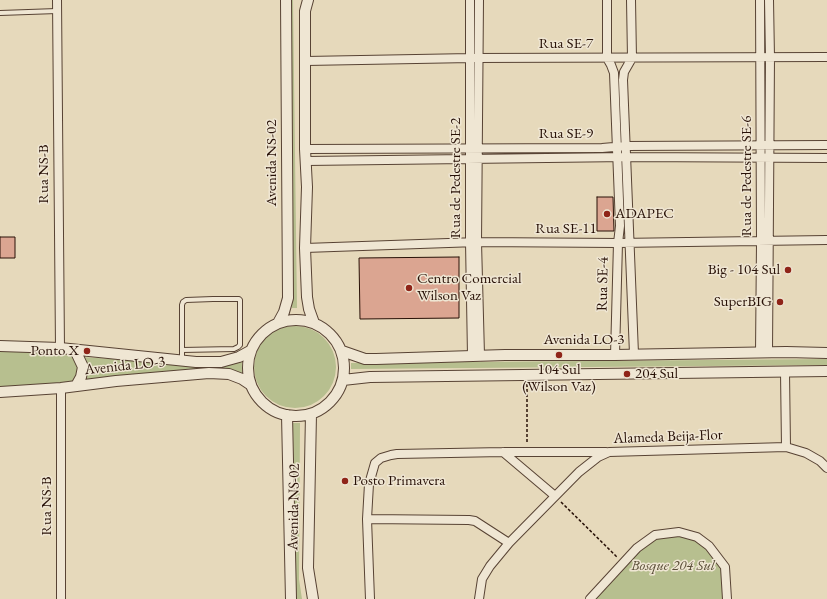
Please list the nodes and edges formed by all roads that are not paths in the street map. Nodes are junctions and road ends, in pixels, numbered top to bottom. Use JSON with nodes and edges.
{"nodes":[{"id":1,"x":57,"y":0,"type":"edge"},
{"id":2,"x":286,"y":0,"type":"edge"},
{"id":3,"x":308,"y":0,"type":"edge"},
{"id":4,"x":470,"y":0,"type":"edge"},
{"id":5,"x":479,"y":0,"type":"edge"},
{"id":6,"x":607,"y":0,"type":"edge"},
{"id":7,"x":631,"y":0,"type":"edge"},
{"id":8,"x":760,"y":0,"type":"edge"},
{"id":9,"x":769,"y":0,"type":"edge"},
{"id":10,"x":57,"y":11,"type":"junction"},
{"id":11,"x":0,"y":13,"type":"edge"},
{"id":12,"x":770,"y":57,"type":"junction"},
{"id":13,"x":827,"y":57,"type":"edge"},
{"id":14,"x":475,"y":58,"type":"junction"},
{"id":15,"x":607,"y":58,"type":"junction"},
{"id":16,"x":632,"y":58,"type":"junction"},
{"id":17,"x":760,"y":58,"type":"junction"},
{"id":18,"x":306,"y":61,"type":"junction"},
{"id":19,"x":765,"y":145,"type":"junction"},
{"id":20,"x":827,"y":145,"type":"edge"},
{"id":21,"x":626,"y":146,"type":"junction"},
{"id":22,"x":617,"y":147,"type":"junction"},
{"id":23,"x":470,"y":148,"type":"junction"},
{"id":24,"x":478,"y":148,"type":"junction"},
{"id":25,"x":305,"y":149,"type":"junction"},
{"id":26,"x":618,"y":158,"type":"junction"},
{"id":27,"x":627,"y":158,"type":"junction"},
{"id":28,"x":765,"y":158,"type":"junction"},
{"id":29,"x":827,"y":158,"type":"edge"},
{"id":30,"x":474,"y":159,"type":"junction"},
{"id":31,"x":306,"y":161,"type":"junction"},
{"id":32,"x":827,"y":240,"type":"edge"},
{"id":33,"x":474,"y":242,"type":"junction"},
{"id":34,"x":765,"y":242,"type":"junction"},
{"id":35,"x":618,"y":243,"type":"junction"},
{"id":36,"x":630,"y":243,"type":"junction"},
{"id":37,"x":305,"y":248,"type":"junction"},
{"id":38,"x":278,"y":323,"type":"junction"},
{"id":39,"x":314,"y":323,"type":"junction"},
{"id":40,"x":0,"y":346,"type":"edge"},
{"id":41,"x":60,"y":348,"type":"junction"},
{"id":42,"x":75,"y":350,"type":"junction"},
{"id":43,"x":182,"y":350,"type":"junction"},
{"id":44,"x":250,"y":351,"type":"junction"},
{"id":45,"x":342,"y":351,"type":"junction"},
{"id":46,"x":764,"y":353,"type":"junction"},
{"id":47,"x":827,"y":353,"type":"edge"},
{"id":48,"x":634,"y":354,"type":"junction"},
{"id":49,"x":616,"y":355,"type":"junction"},
{"id":50,"x":476,"y":356,"type":"junction"},
{"id":51,"x":182,"y":361,"type":"junction"},
{"id":52,"x":785,"y":372,"type":"junction"},
{"id":53,"x":827,"y":372,"type":"edge"},
{"id":54,"x":343,"y":380,"type":"junction"},
{"id":55,"x":250,"y":385,"type":"junction"},
{"id":56,"x":76,"y":386,"type":"junction"},
{"id":57,"x":61,"y":388,"type":"junction"},
{"id":58,"x":0,"y":392,"type":"edge"},
{"id":59,"x":311,"y":414,"type":"junction"},
{"id":60,"x":287,"y":415,"type":"junction"},
{"id":61,"x":786,"y":447,"type":"junction"},
{"id":62,"x":503,"y":452,"type":"junction"},
{"id":63,"x":609,"y":452,"type":"junction"},
{"id":64,"x":827,"y":468,"type":"edge"},
{"id":65,"x":555,"y":496,"type":"junction"},
{"id":66,"x":367,"y":519,"type":"junction"},
{"id":67,"x":508,"y":542,"type":"junction"},
{"id":68,"x":61,"y":599,"type":"edge"},
{"id":69,"x":291,"y":599,"type":"edge"},
{"id":70,"x":313,"y":599,"type":"edge"},
{"id":71,"x":370,"y":599,"type":"edge"},
{"id":72,"x":479,"y":599,"type":"edge"},
{"id":73,"x":590,"y":599,"type":"edge"},
{"id":74,"x":727,"y":599,"type":"edge"}],
"edges":[{"from":1,"to":10,"type":"street","name":"Rua NS-B"},
{"from":2,"to":38,"type":"street","name":"Avenida NS-02"},
{"from":3,"to":18,"type":"street"},
{"from":4,"to":14,"type":"street","name":"Rua de Pedestre SE-2"},
{"from":5,"to":14,"type":"street","name":"Rua de Pedestre SE-2"},
{"from":6,"to":15,"type":"street","name":"Rua SE-4"},
{"from":7,"to":16,"type":"street","name":"Rua SE-4"},
{"from":8,"to":17,"type":"street","name":"Rua de Pedestre SE-6"},
{"from":9,"to":12,"type":"street","name":"Rua de Pedestre SE-6"},
{"from":10,"to":11,"type":"lane"},
{"from":10,"to":41,"type":"street","name":"Rua NS-B"},
{"from":12,"to":13,"type":"street","name":"Rua SE-7"},
{"from":12,"to":17,"type":"street","name":"Rua SE-7"},
{"from":12,"to":19,"type":"street","name":"Rua de Pedestre SE-6"},
{"from":14,"to":15,"type":"street","name":"Rua SE-7"},
{"from":14,"to":18,"type":"street","name":"Rua SE-7"},
{"from":14,"to":23,"type":"street","name":"Rua de Pedestre SE-2"},
{"from":14,"to":24,"type":"street","name":"Rua de Pedestre SE-2"},
{"from":15,"to":16,"type":"street","name":"Rua SE-7"},
{"from":15,"to":22,"type":"street","name":"Rua SE-4"},
{"from":16,"to":17,"type":"street","name":"Rua SE-7"},
{"from":16,"to":21,"type":"street","name":"Rua SE-4"},
{"from":17,"to":19,"type":"street","name":"Rua de Pedestre SE-6"},
{"from":18,"to":25,"type":"street"},
{"from":19,"to":20,"type":"street","name":"Rua SE-9"},
{"from":19,"to":21,"type":"street","name":"Rua SE-9"},
{"from":19,"to":28,"type":"street","name":"Rua de Pedestre SE-6"},
{"from":21,"to":22,"type":"street","name":"Rua SE-9"},
{"from":21,"to":27,"type":"street","name":"Rua SE-4"},
{"from":22,"to":24,"type":"street","name":"Rua SE-9"},
{"from":22,"to":26,"type":"street","name":"Rua SE-4"},
{"from":23,"to":24,"type":"street","name":"Rua SE-9"},
{"from":23,"to":25,"type":"street","name":"Rua SE-9"},
{"from":23,"to":30,"type":"street","name":"Rua de Pedestre SE-2"},
{"from":24,"to":30,"type":"street","name":"Rua de Pedestre SE-2"},
{"from":25,"to":31,"type":"street"},
{"from":26,"to":27,"type":"street","name":"Rua SE-9"},
{"from":26,"to":30,"type":"street","name":"Rua SE-9"},
{"from":26,"to":35,"type":"street","name":"Rua SE-4"},
{"from":27,"to":28,"type":"street","name":"Rua SE-9"},
{"from":27,"to":36,"type":"street","name":"Rua SE-4"},
{"from":28,"to":29,"type":"street","name":"Rua SE-9"},
{"from":28,"to":34,"type":"street","name":"Rua de Pedestre SE-6"},
{"from":30,"to":31,"type":"street","name":"Rua SE-9"},
{"from":30,"to":33,"type":"street","name":"Rua de Pedestre SE-2"},
{"from":31,"to":37,"type":"street"},
{"from":32,"to":34,"type":"street","name":"Rua SE-11"},
{"from":33,"to":35,"type":"street","name":"Rua SE-11"},
{"from":33,"to":37,"type":"street","name":"Rua SE-11"},
{"from":33,"to":50,"type":"street","name":"Rua de Pedestre SE-2"},
{"from":34,"to":36,"type":"street","name":"Rua SE-11"},
{"from":34,"to":46,"type":"street","name":"Rua de Pedestre SE-6"},
{"from":35,"to":36,"type":"street","name":"Rua SE-11"},
{"from":35,"to":49,"type":"street","name":"Rua SE-4"},
{"from":36,"to":48,"type":"street","name":"Rua SE-4"},
{"from":37,"to":39,"type":"street"},
{"from":38,"to":39,"type":"street"},
{"from":38,"to":44,"type":"street"},
{"from":39,"to":45,"type":"street"},
{"from":40,"to":41,"type":"street","name":"Avenida LO-3"},
{"from":41,"to":42,"type":"street","name":"Avenida LO-3"},
{"from":42,"to":51,"type":"street","name":"Avenida LO-3"},
{"from":42,"to":56,"type":"street"},
{"from":43,"to":43,"type":"lane"},
{"from":43,"to":51,"type":"lane"},
{"from":44,"to":51,"type":"street","name":"Avenida LO-3"},
{"from":44,"to":55,"type":"street"},
{"from":45,"to":50,"type":"street","name":"Avenida LO-3"},
{"from":45,"to":54,"type":"street"},
{"from":46,"to":47,"type":"street","name":"Avenida LO-3"},
{"from":46,"to":48,"type":"street","name":"Avenida LO-3"},
{"from":48,"to":49,"type":"street","name":"Avenida LO-3"},
{"from":49,"to":50,"type":"street","name":"Avenida LO-3"},
{"from":52,"to":53,"type":"street"},
{"from":52,"to":54,"type":"street"},
{"from":52,"to":61,"type":"street"},
{"from":54,"to":59,"type":"street"},
{"from":55,"to":56,"type":"street","name":"Avenida LO-3"},
{"from":55,"to":60,"type":"street"},
{"from":56,"to":57,"type":"street","name":"Avenida LO-3"},
{"from":57,"to":58,"type":"street","name":"Avenida LO-3"},
{"from":57,"to":68,"type":"street","name":"Rua NS-B"},
{"from":59,"to":60,"type":"street"},
{"from":59,"to":70,"type":"street","name":"Avenida NS-02"},
{"from":60,"to":69,"type":"street","name":"Avenida NS-02"},
{"from":61,"to":63,"type":"street","name":"Alameda Beija-Flor"},
{"from":61,"to":64,"type":"street","name":"Alameda Beija-Flor"},
{"from":62,"to":63,"type":"street"},
{"from":62,"to":65,"type":"street"},
{"from":62,"to":66,"type":"street"},
{"from":63,"to":65,"type":"street","name":"Alameda Beija-Flor"},
{"from":65,"to":67,"type":"street","name":"Alameda Beija-Flor"},
{"from":66,"to":67,"type":"street"},
{"from":66,"to":71,"type":"street"},
{"from":67,"to":72,"type":"street","name":"Alameda Beija-Flor"},
{"from":73,"to":74,"type":"street"}]}
